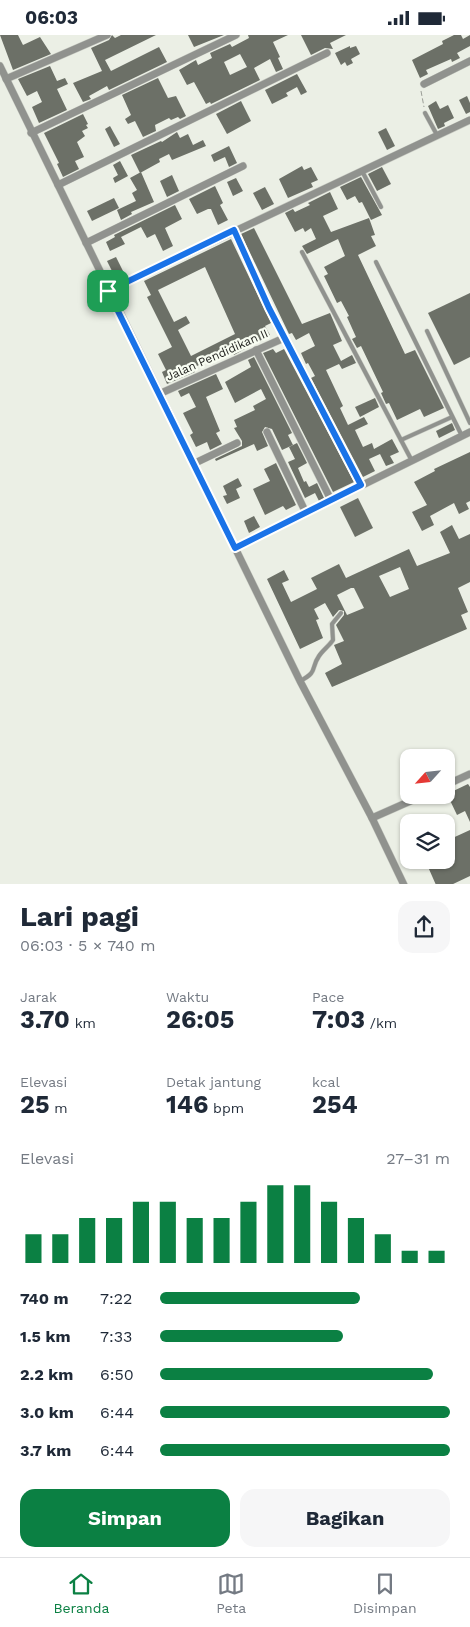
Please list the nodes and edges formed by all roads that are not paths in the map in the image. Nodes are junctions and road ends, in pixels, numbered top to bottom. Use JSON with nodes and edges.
{"nodes":[{"id":1,"x":107,"y":35,"type":"edge"},
{"id":2,"x":236,"y":35,"type":"edge"},
{"id":3,"x":327,"y":53,"type":"dead end"},
{"id":4,"x":470,"y":61,"type":"edge"},
{"id":5,"x":0,"y":66,"type":"edge"},
{"id":6,"x":6,"y":79,"type":"junction"},
{"id":7,"x":424,"y":83,"type":"road end"},
{"id":8,"x":425,"y":113,"type":"road end"},
{"id":9,"x":470,"y":120,"type":"edge"},
{"id":10,"x":31,"y":133,"type":"junction"},
{"id":11,"x":438,"y":135,"type":"junction"},
{"id":12,"x":243,"y":166,"type":"dead end"},
{"id":13,"x":362,"y":171,"type":"junction"},
{"id":14,"x":58,"y":185,"type":"junction"},
{"id":15,"x":382,"y":207,"type":"dead end"},
{"id":16,"x":234,"y":230,"type":"junction"},
{"id":17,"x":86,"y":243,"type":"junction"},
{"id":18,"x":302,"y":252,"type":"dead end"},
{"id":19,"x":376,"y":261,"type":"dead end"},
{"id":20,"x":108,"y":291,"type":"junction"},
{"id":21,"x":427,"y":331,"type":"dead end"},
{"id":22,"x":284,"y":337,"type":"junction"},
{"id":23,"x":256,"y":350,"type":"junction"},
{"id":24,"x":159,"y":394,"type":"junction"},
{"id":25,"x":452,"y":417,"type":"junction"},
{"id":26,"x":470,"y":423,"type":"edge"},
{"id":27,"x":267,"y":432,"type":"dead end"},
{"id":28,"x":470,"y":432,"type":"edge"},
{"id":29,"x":462,"y":436,"type":"junction"},
{"id":30,"x":401,"y":440,"type":"junction"},
{"id":31,"x":237,"y":443,"type":"dead end"},
{"id":32,"x":412,"y":461,"type":"junction"},
{"id":33,"x":193,"y":464,"type":"junction"},
{"id":34,"x":361,"y":485,"type":"junction"},
{"id":35,"x":331,"y":500,"type":"junction"},
{"id":36,"x":306,"y":513,"type":"junction"},
{"id":37,"x":235,"y":548,"type":"junction"},
{"id":38,"x":340,"y":613,"type":"dead end"},
{"id":39,"x":300,"y":681,"type":"junction"},
{"id":40,"x":470,"y":774,"type":"edge"},
{"id":41,"x":455,"y":781,"type":"edge"},
{"id":42,"x":404,"y":804,"type":"edge"},
{"id":43,"x":372,"y":818,"type":"junction"},
{"id":44,"x":404,"y":884,"type":"edge"}],
"edges":[{"from":1,"to":6,"type":"street"},
{"from":2,"to":10,"type":"street"},
{"from":3,"to":14,"type":"street"},
{"from":4,"to":7,"type":"street"},
{"from":5,"to":6,"type":"street"},
{"from":6,"to":10,"type":"street"},
{"from":8,"to":11,"type":"lane"},
{"from":9,"to":11,"type":"street"},
{"from":10,"to":14,"type":"street"},
{"from":11,"to":13,"type":"street"},
{"from":12,"to":17,"type":"street"},
{"from":13,"to":15,"type":"lane"},
{"from":13,"to":16,"type":"street"},
{"from":14,"to":17,"type":"street"},
{"from":16,"to":20,"type":"street"},
{"from":16,"to":22,"type":"street"},
{"from":17,"to":20,"type":"street"},
{"from":18,"to":30,"type":"lane"},
{"from":19,"to":25,"type":"lane"},
{"from":20,"to":24,"type":"street"},
{"from":21,"to":26,"type":"lane"},
{"from":22,"to":23,"type":"street","name":"Jalan Pendidikan II"},
{"from":22,"to":34,"type":"street"},
{"from":23,"to":24,"type":"street","name":"Jalan Pendidikan II"},
{"from":23,"to":35,"type":"street"},
{"from":24,"to":33,"type":"street"},
{"from":25,"to":29,"type":"lane"},
{"from":25,"to":30,"type":"lane"},
{"from":27,"to":36,"type":"street"},
{"from":28,"to":29,"type":"street"},
{"from":29,"to":32,"type":"street"},
{"from":30,"to":32,"type":"lane"},
{"from":31,"to":33,"type":"street"},
{"from":32,"to":34,"type":"street"},
{"from":33,"to":37,"type":"street"},
{"from":34,"to":35,"type":"street"},
{"from":35,"to":36,"type":"street"},
{"from":36,"to":37,"type":"street"},
{"from":37,"to":39,"type":"street"},
{"from":38,"to":39,"type":"lane"},
{"from":39,"to":43,"type":"street"},
{"from":40,"to":41,"type":"street"},
{"from":42,"to":43,"type":"street"},
{"from":43,"to":44,"type":"street"}]}
